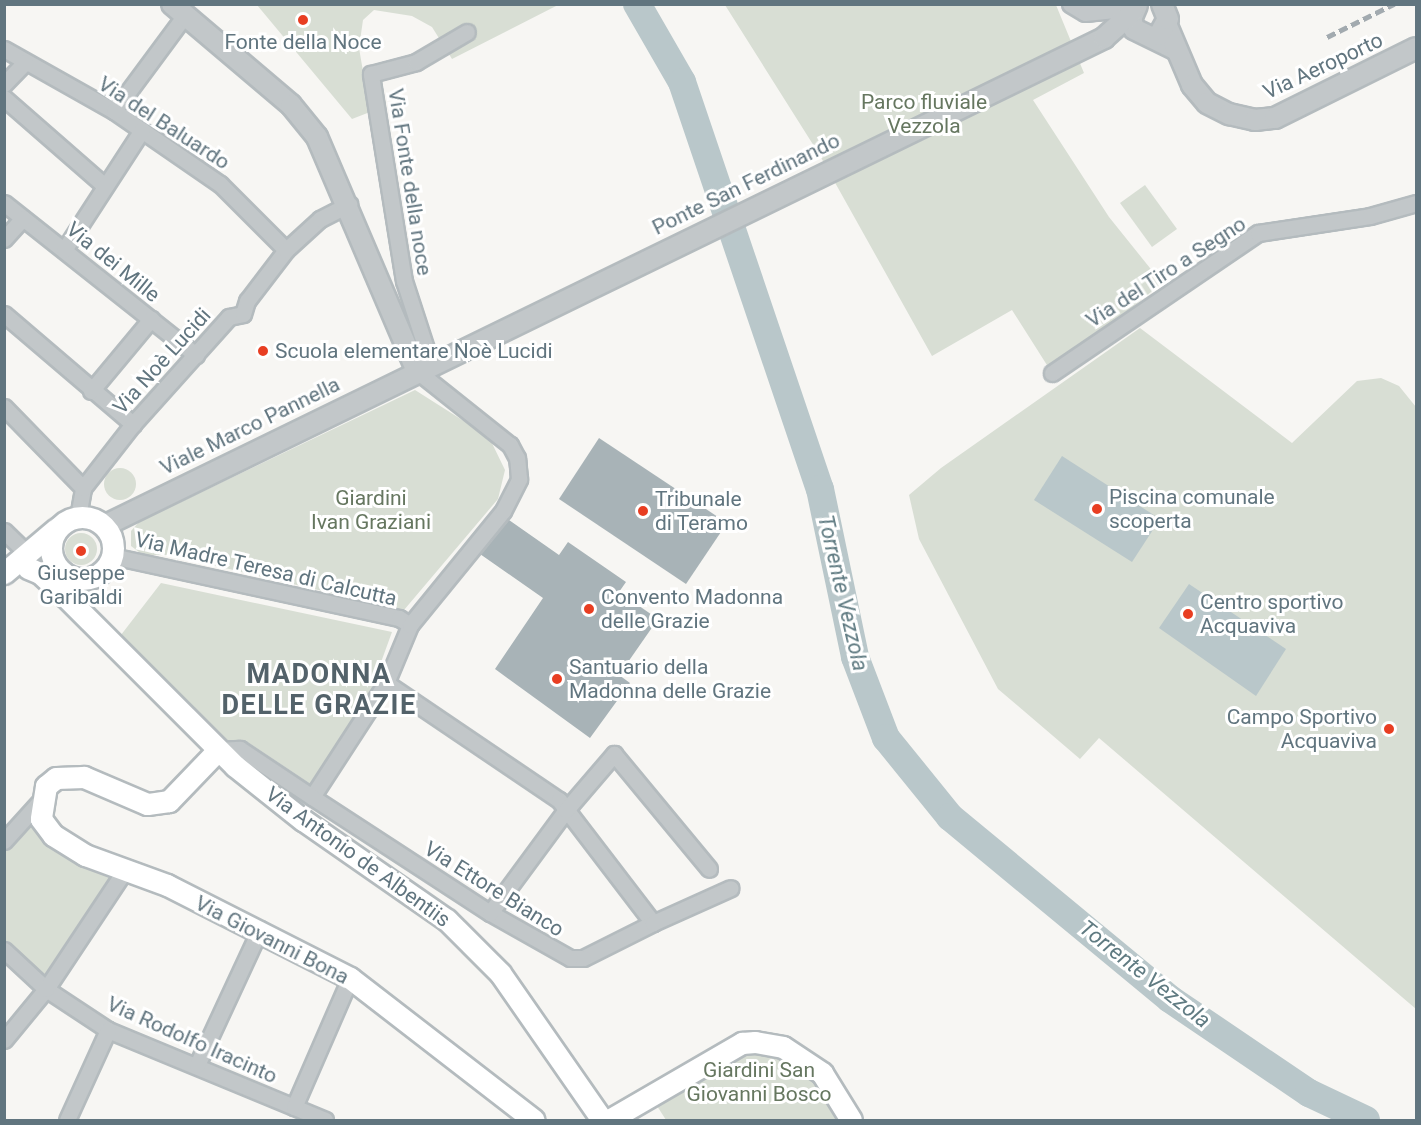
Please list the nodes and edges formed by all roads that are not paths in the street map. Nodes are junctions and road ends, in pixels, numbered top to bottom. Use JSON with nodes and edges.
{"nodes":[{"id":1,"x":1071,"y":4,"type":"edge"},
{"id":2,"x":1135,"y":7,"type":"edge"},
{"id":3,"x":179,"y":10,"type":"edge"},
{"id":4,"x":1169,"y":13,"type":"edge"},
{"id":5,"x":467,"y":32,"type":"dead end"},
{"id":6,"x":1143,"y":35,"type":"junction"},
{"id":7,"x":1104,"y":38,"type":"junction"},
{"id":8,"x":1416,"y":48,"type":"edge"},
{"id":9,"x":4,"y":49,"type":"edge"},
{"id":10,"x":1175,"y":49,"type":"junction"},
{"id":11,"x":25,"y":62,"type":"junction"},
{"id":12,"x":4,"y":84,"type":"edge"},
{"id":13,"x":4,"y":98,"type":"edge"},
{"id":14,"x":114,"y":111,"type":"junction"},
{"id":15,"x":142,"y":130,"type":"junction"},
{"id":16,"x":105,"y":186,"type":"junction"},
{"id":17,"x":4,"y":203,"type":"edge"},
{"id":18,"x":1416,"y":203,"type":"edge"},
{"id":19,"x":349,"y":204,"type":"junction"},
{"id":20,"x":23,"y":218,"type":"junction"},
{"id":21,"x":4,"y":239,"type":"edge"},
{"id":22,"x":63,"y":250,"type":"junction"},
{"id":23,"x":286,"y":250,"type":"junction"},
{"id":24,"x":4,"y":314,"type":"edge"},
{"id":25,"x":151,"y":320,"type":"junction"},
{"id":26,"x":196,"y":355,"type":"junction"},
{"id":27,"x":430,"y":364,"type":"junction"},
{"id":28,"x":1052,"y":373,"type":"dead end"},
{"id":29,"x":91,"y":391,"type":"junction"},
{"id":30,"x":4,"y":407,"type":"edge"},
{"id":31,"x":133,"y":424,"type":"junction"},
{"id":32,"x":83,"y":488,"type":"junction"},
{"id":33,"x":78,"y":517,"type":"junction"},
{"id":34,"x":104,"y":526,"type":"junction"},
{"id":35,"x":56,"y":529,"type":"junction"},
{"id":36,"x":4,"y":531,"type":"edge"},
{"id":37,"x":112,"y":556,"type":"junction"},
{"id":38,"x":17,"y":565,"type":"edge"},
{"id":39,"x":56,"y":565,"type":"junction"},
{"id":40,"x":90,"y":578,"type":"junction"},
{"id":41,"x":65,"y":596,"type":"junction"},
{"id":42,"x":88,"y":616,"type":"junction"},
{"id":43,"x":410,"y":625,"type":"junction"},
{"id":44,"x":386,"y":683,"type":"junction"},
{"id":45,"x":218,"y":750,"type":"junction"},
{"id":46,"x":312,"y":797,"type":"junction"},
{"id":47,"x":41,"y":800,"type":"junction"},
{"id":48,"x":566,"y":810,"type":"junction"},
{"id":49,"x":4,"y":841,"type":"edge"},
{"id":50,"x":709,"y":869,"type":"dead end"},
{"id":51,"x":125,"y":870,"type":"junction"},
{"id":52,"x":731,"y":888,"type":"dead end"},
{"id":53,"x":490,"y":914,"type":"junction"},
{"id":54,"x":653,"y":923,"type":"junction"},
{"id":55,"x":260,"y":929,"type":"junction"},
{"id":56,"x":4,"y":950,"type":"edge"},
{"id":57,"x":350,"y":978,"type":"junction"},
{"id":58,"x":46,"y":989,"type":"junction"},
{"id":59,"x":108,"y":1030,"type":"junction"},
{"id":60,"x":4,"y":1040,"type":"edge"},
{"id":61,"x":197,"y":1065,"type":"junction"},
{"id":62,"x":294,"y":1107,"type":"junction"},
{"id":63,"x":67,"y":1120,"type":"edge"},
{"id":64,"x":325,"y":1120,"type":"edge"},
{"id":65,"x":534,"y":1120,"type":"edge"},
{"id":66,"x":602,"y":1120,"type":"edge"},
{"id":67,"x":609,"y":1120,"type":"edge"},
{"id":68,"x":851,"y":1120,"type":"edge"}],
"edges":[{"from":1,"to":2,"type":"street"},
{"from":2,"to":6,"type":"street"},
{"from":2,"to":7,"type":"street","name":"Ponte San Ferdinando"},
{"from":3,"to":14,"type":"street"},
{"from":3,"to":19,"type":"street"},
{"from":4,"to":6,"type":"street"},
{"from":4,"to":10,"type":"street","name":"Via Aeroporto"},
{"from":5,"to":27,"type":"street","name":"Via Fonte della noce"},
{"from":6,"to":7,"type":"street","name":"Ponte San Ferdinando"},
{"from":6,"to":10,"type":"street"},
{"from":7,"to":27,"type":"street","name":"Ponte San Ferdinando"},
{"from":8,"to":10,"type":"street","name":"Via Aeroporto"},
{"from":9,"to":11,"type":"street","name":"Via del Baluardo"},
{"from":11,"to":12,"type":"street"},
{"from":11,"to":14,"type":"street","name":"Via del Baluardo"},
{"from":13,"to":16,"type":"street"},
{"from":14,"to":15,"type":"street","name":"Via del Baluardo"},
{"from":15,"to":16,"type":"street"},
{"from":15,"to":23,"type":"street","name":"Via del Baluardo"},
{"from":16,"to":22,"type":"street"},
{"from":17,"to":20,"type":"street","name":"Via dei Mille"},
{"from":18,"to":28,"type":"street","name":"Via del Tiro a Segno"},
{"from":19,"to":23,"type":"street","name":"Via Noè Lucidi"},
{"from":19,"to":27,"type":"street"},
{"from":20,"to":21,"type":"street"},
{"from":20,"to":22,"type":"street","name":"Via dei Mille"},
{"from":22,"to":25,"type":"street","name":"Via dei Mille"},
{"from":23,"to":26,"type":"street","name":"Via Noè Lucidi"},
{"from":24,"to":29,"type":"street"},
{"from":25,"to":26,"type":"street","name":"Via dei Mille"},
{"from":25,"to":29,"type":"street"},
{"from":26,"to":31,"type":"street","name":"Via Noè Lucidi"},
{"from":27,"to":34,"type":"street","name":"Viale Marco Pannella"},
{"from":27,"to":43,"type":"street"},
{"from":29,"to":31,"type":"street"},
{"from":30,"to":32,"type":"street"},
{"from":31,"to":32,"type":"street","name":"Via Noè Lucidi"},
{"from":32,"to":33,"type":"street","name":"Via Noè Lucidi"},
{"from":33,"to":34,"type":"main road"},
{"from":33,"to":35,"type":"main road"},
{"from":34,"to":37,"type":"main road"},
{"from":35,"to":38,"type":"main road"},
{"from":35,"to":39,"type":"main road"},
{"from":36,"to":38,"type":"street"},
{"from":37,"to":40,"type":"main road"},
{"from":37,"to":43,"type":"street","name":"Via Madre Teresa di Calcutta"},
{"from":38,"to":39,"type":"main road"},
{"from":38,"to":41,"type":"main road","name":"Via Antonio de Albentiis"},
{"from":39,"to":40,"type":"main road"},
{"from":39,"to":41,"type":"main road"},
{"from":40,"to":42,"type":"main road"},
{"from":41,"to":42,"type":"main road","name":"Via Antonio de Albentiis"},
{"from":42,"to":45,"type":"main road","name":"Via Antonio de Albentiis"},
{"from":43,"to":44,"type":"street"},
{"from":44,"to":46,"type":"street"},
{"from":44,"to":48,"type":"street"},
{"from":45,"to":46,"type":"street","name":"Via Ettore Bianco"},
{"from":45,"to":47,"type":"main road"},
{"from":45,"to":66,"type":"main road","name":"Via Antonio de Albentiis"},
{"from":46,"to":53,"type":"street","name":"Via Ettore Bianco"},
{"from":47,"to":49,"type":"street"},
{"from":47,"to":51,"type":"main road","name":"Via Giovanni Bona"},
{"from":48,"to":50,"type":"street"},
{"from":48,"to":53,"type":"street"},
{"from":48,"to":54,"type":"street"},
{"from":51,"to":55,"type":"main road","name":"Via Giovanni Bona"},
{"from":51,"to":58,"type":"street"},
{"from":52,"to":54,"type":"street","name":"Via Ettore Bianco"},
{"from":53,"to":54,"type":"street","name":"Via Ettore Bianco"},
{"from":55,"to":57,"type":"main road","name":"Via Giovanni Bona"},
{"from":55,"to":61,"type":"street"},
{"from":56,"to":58,"type":"street","name":"Via Rodolfo Iracinto"},
{"from":57,"to":62,"type":"street"},
{"from":57,"to":65,"type":"main road","name":"Via Giovanni Bona"},
{"from":58,"to":59,"type":"street","name":"Via Rodolfo Iracinto"},
{"from":58,"to":60,"type":"street"},
{"from":59,"to":61,"type":"street","name":"Via Rodolfo Iracinto"},
{"from":59,"to":63,"type":"street"},
{"from":61,"to":62,"type":"street","name":"Via Rodolfo Iracinto"},
{"from":62,"to":64,"type":"street","name":"Via Rodolfo Iracinto"},
{"from":67,"to":68,"type":"main road"}]}
